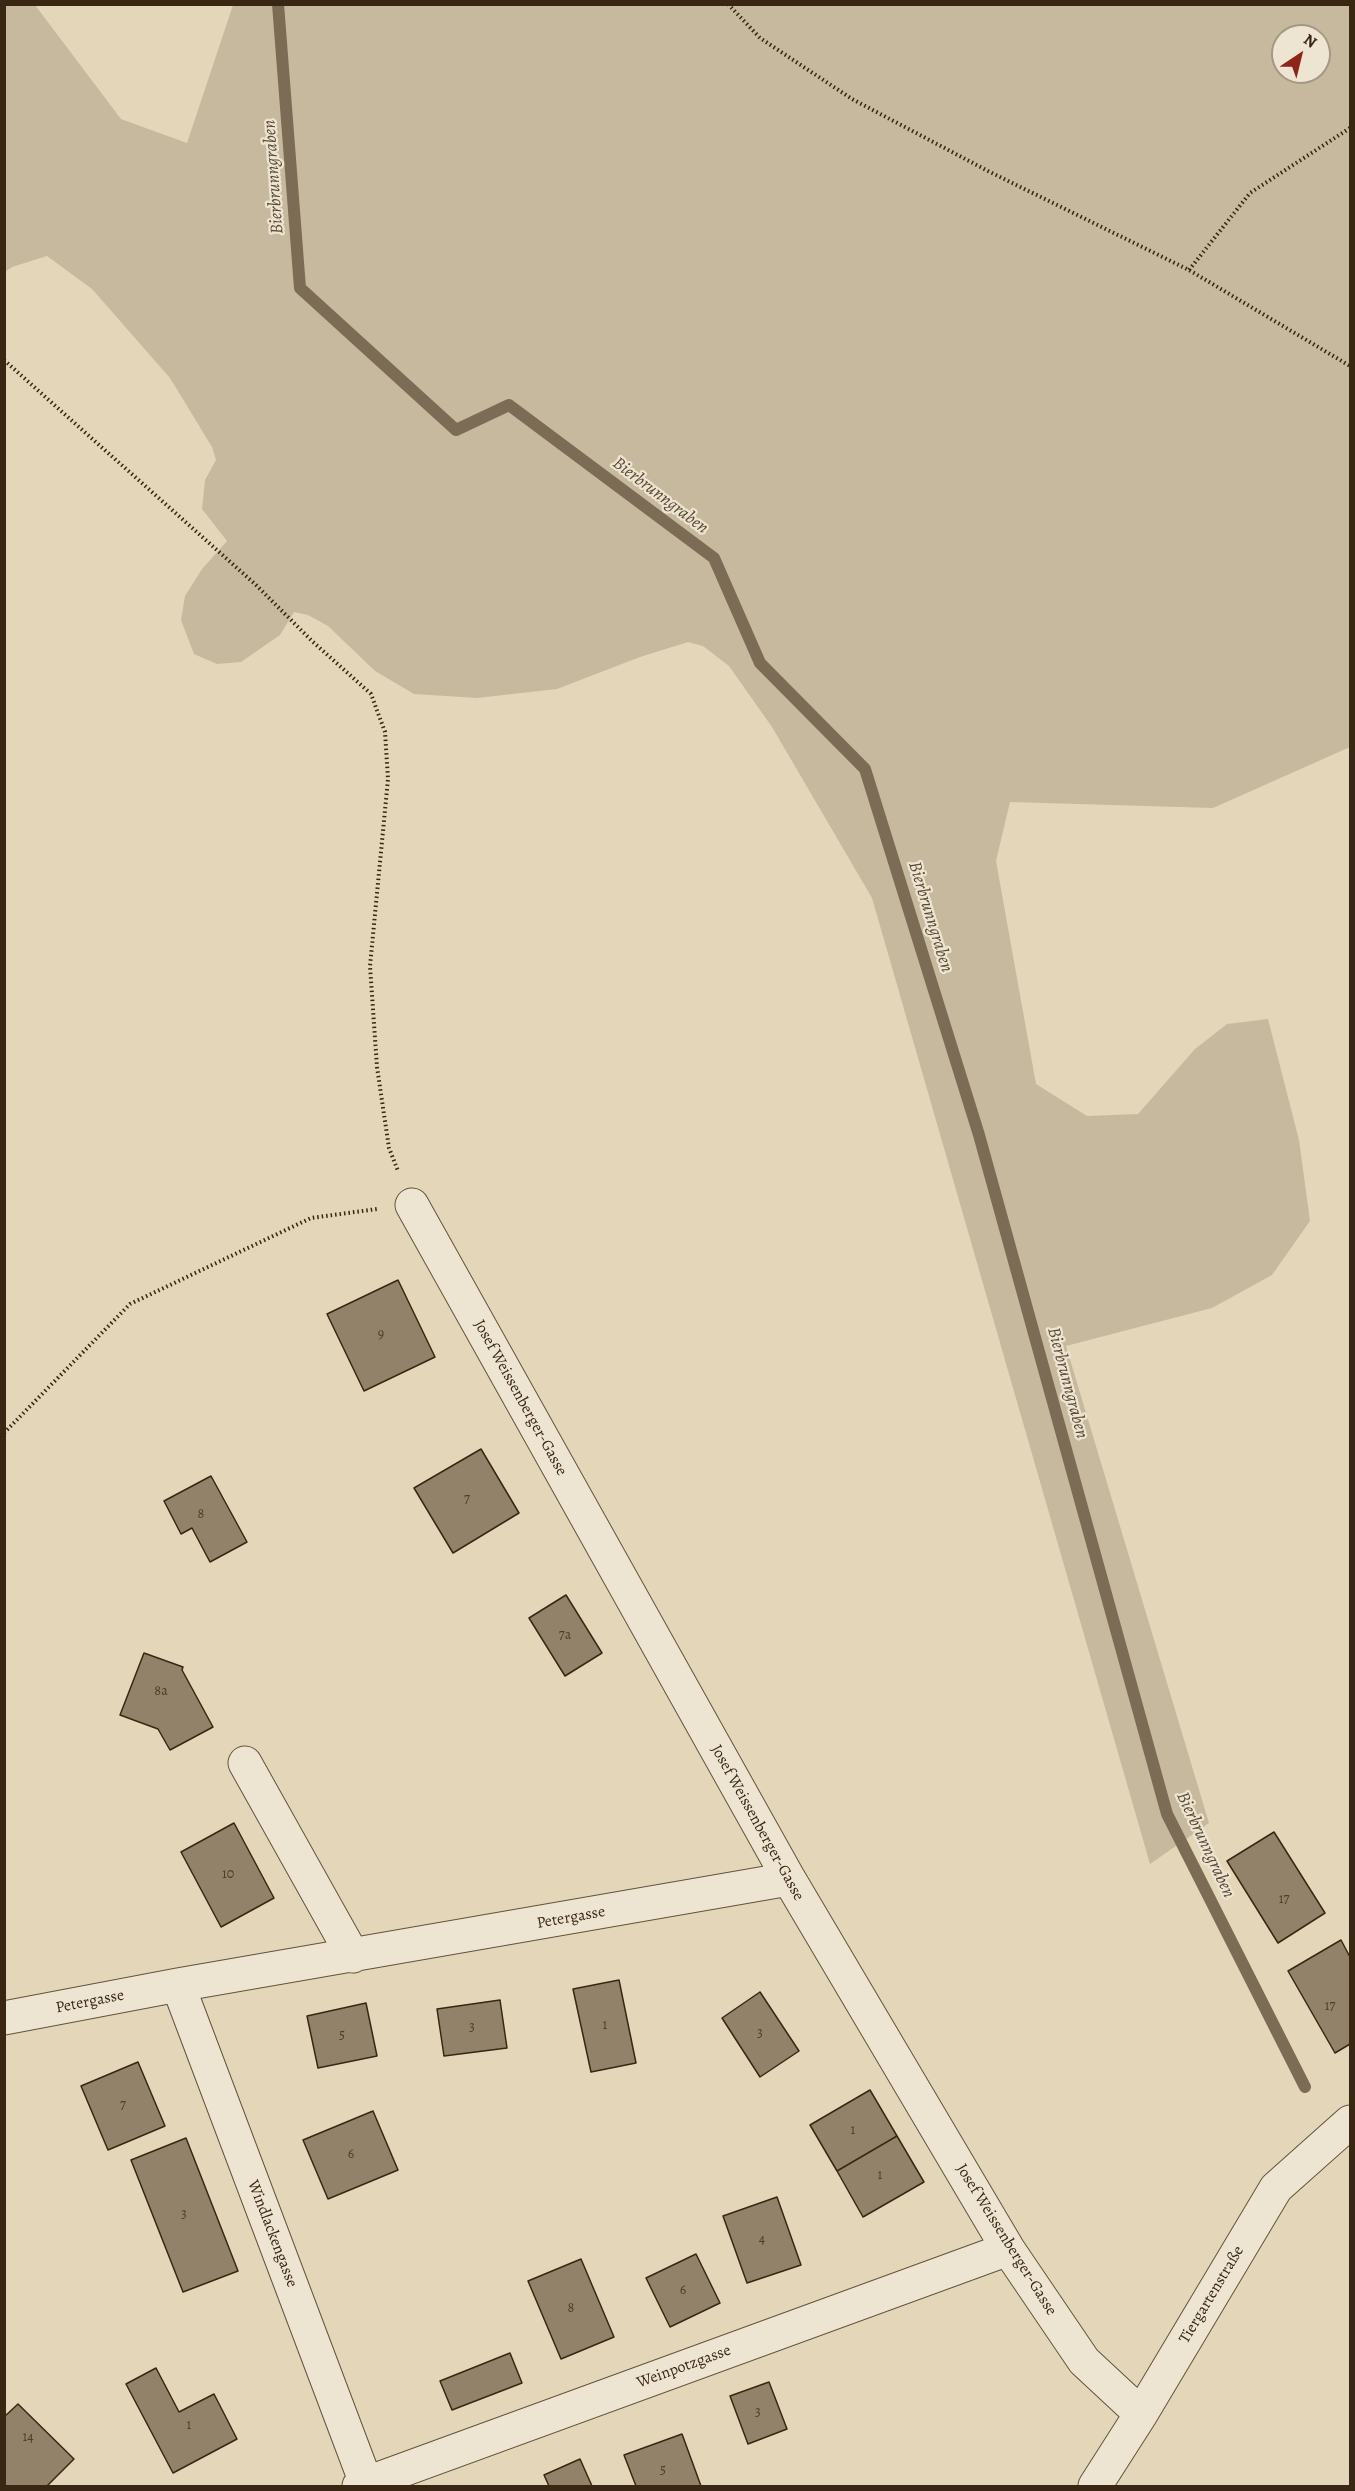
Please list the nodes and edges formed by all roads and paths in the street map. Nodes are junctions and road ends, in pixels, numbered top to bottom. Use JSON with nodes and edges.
{"nodes":[{"id":1,"x":728,"y":4,"type":"edge"},
{"id":2,"x":1350,"y":128,"type":"edge"},
{"id":3,"x":1189,"y":270,"type":"junction"},
{"id":4,"x":4,"y":360,"type":"edge"},
{"id":5,"x":1350,"y":366,"type":"edge"},
{"id":6,"x":412,"y":1205,"type":"junction"},
{"id":7,"x":4,"y":1432,"type":"edge"},
{"id":8,"x":245,"y":1763,"type":"dead end"},
{"id":9,"x":789,"y":1879,"type":"junction"},
{"id":10,"x":353,"y":1956,"type":"junction"},
{"id":11,"x":178,"y":1985,"type":"junction"},
{"id":12,"x":4,"y":2018,"type":"edge"},
{"id":13,"x":1350,"y":2122,"type":"edge"},
{"id":14,"x":1008,"y":2249,"type":"junction"},
{"id":15,"x":1141,"y":2414,"type":"junction"},
{"id":16,"x":363,"y":2485,"type":"edge"},
{"id":17,"x":1095,"y":2487,"type":"edge"}],
"edges":[{"from":1,"to":3,"type":"path"},
{"from":2,"to":3,"type":"path"},
{"from":3,"to":5,"type":"path"},
{"from":4,"to":6,"type":"path"},
{"from":6,"to":7,"type":"path"},
{"from":6,"to":9,"type":"street","name":"Josef Weissenberger-Gasse"},
{"from":8,"to":10,"type":"street"},
{"from":9,"to":10,"type":"street","name":"Petergasse"},
{"from":9,"to":14,"type":"street","name":"Josef Weissenberger-Gasse"},
{"from":10,"to":11,"type":"street","name":"Petergasse"},
{"from":11,"to":12,"type":"street","name":"Petergasse"},
{"from":11,"to":16,"type":"street","name":"Windlackengasse"},
{"from":13,"to":15,"type":"street","name":"Tiergartenstraße"},
{"from":14,"to":15,"type":"street","name":"Josef Weissenberger-Gasse"},
{"from":14,"to":16,"type":"street","name":"Weinpotzgasse"},
{"from":15,"to":17,"type":"street","name":"Tiergartenstraße"}]}
